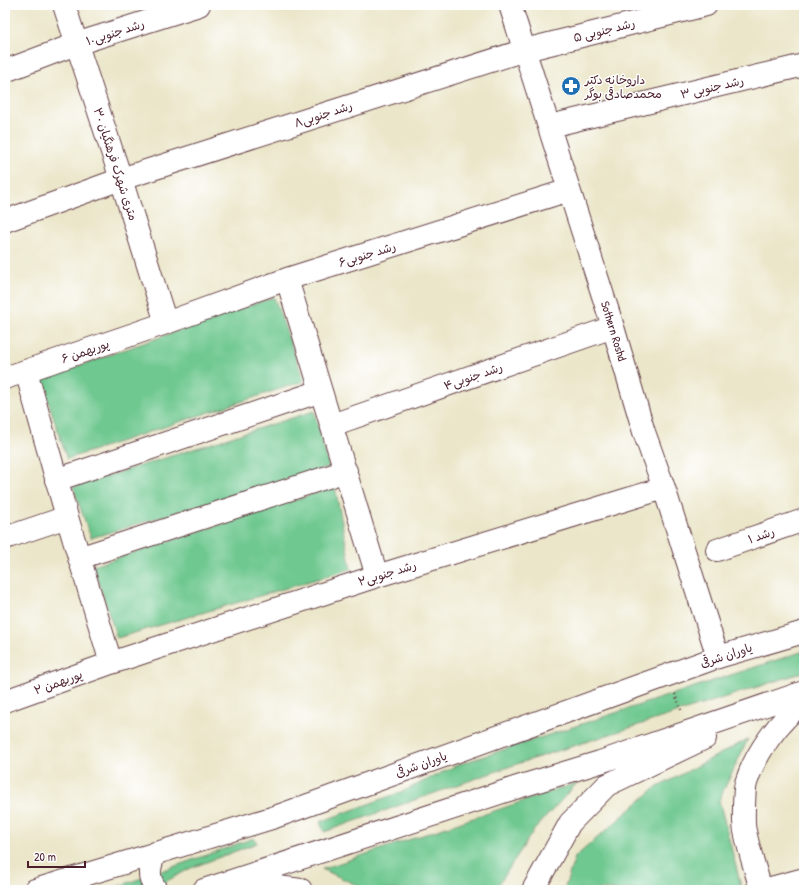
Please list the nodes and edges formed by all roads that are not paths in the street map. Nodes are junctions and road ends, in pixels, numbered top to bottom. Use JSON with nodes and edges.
{"nodes":[{"id":1,"x":64,"y":5,"type":"edge"},
{"id":2,"x":199,"y":5,"type":"edge"},
{"id":3,"x":510,"y":5,"type":"edge"},
{"id":4,"x":706,"y":5,"type":"edge"},
{"id":5,"x":76,"y":44,"type":"junction"},
{"id":6,"x":525,"y":50,"type":"junction"},
{"id":7,"x":804,"y":65,"type":"edge"},
{"id":8,"x":5,"y":71,"type":"edge"},
{"id":9,"x":550,"y":126,"type":"junction"},
{"id":10,"x":121,"y":179,"type":"junction"},
{"id":11,"x":569,"y":190,"type":"junction"},
{"id":12,"x":5,"y":221,"type":"edge"},
{"id":13,"x":287,"y":279,"type":"junction"},
{"id":14,"x":166,"y":323,"type":"junction"},
{"id":15,"x":613,"y":327,"type":"junction"},
{"id":16,"x":26,"y":371,"type":"junction"},
{"id":17,"x":5,"y":378,"type":"edge"},
{"id":18,"x":320,"y":391,"type":"junction"},
{"id":19,"x":332,"y":425,"type":"junction"},
{"id":20,"x":346,"y":471,"type":"junction"},
{"id":21,"x":56,"y":480,"type":"junction"},
{"id":22,"x":664,"y":488,"type":"junction"},
{"id":23,"x":67,"y":518,"type":"junction"},
{"id":24,"x":804,"y":520,"type":"edge"},
{"id":25,"x":5,"y":538,"type":"edge"},
{"id":26,"x":718,"y":550,"type":"dead end"},
{"id":27,"x":79,"y":558,"type":"junction"},
{"id":28,"x":377,"y":576,"type":"junction"},
{"id":29,"x":804,"y":632,"type":"edge"},
{"id":30,"x":718,"y":657,"type":"junction"},
{"id":31,"x":111,"y":663,"type":"junction"},
{"id":32,"x":804,"y":692,"type":"edge"},
{"id":33,"x":5,"y":702,"type":"edge"},
{"id":34,"x":773,"y":702,"type":"junction"},
{"id":35,"x":804,"y":702,"type":"edge"},
{"id":36,"x":155,"y":853,"type":"junction"},
{"id":37,"x":804,"y":879,"type":"edge"},
{"id":38,"x":231,"y":881,"type":"junction"},
{"id":39,"x":35,"y":890,"type":"edge"},
{"id":40,"x":156,"y":890,"type":"edge"},
{"id":41,"x":204,"y":890,"type":"edge"},
{"id":42,"x":301,"y":890,"type":"edge"},
{"id":43,"x":533,"y":890,"type":"edge"},
{"id":44,"x":762,"y":890,"type":"edge"}],
"edges":[{"from":1,"to":5,"type":"street","name":"۳۰ متری شهرک فرهنگیان"},
{"from":2,"to":5,"type":"street","name":"رشد جنوبی۱۰"},
{"from":3,"to":6,"type":"street","name":"Sothern Roshd"},
{"from":4,"to":6,"type":"street","name":"رشد جنوبی ۵"},
{"from":5,"to":8,"type":"street","name":"رشد جنوبی۱۰"},
{"from":5,"to":10,"type":"street","name":"۳۰ متری شهرک فرهنگیان"},
{"from":6,"to":9,"type":"street","name":"Sothern Roshd"},
{"from":6,"to":10,"type":"street","name":"رشد جنوبی۸"},
{"from":7,"to":9,"type":"street","name":"رشد جنوبی ۳"},
{"from":9,"to":11,"type":"street","name":"Sothern Roshd"},
{"from":10,"to":12,"type":"street","name":"رشد جنوبی۸"},
{"from":10,"to":14,"type":"street","name":"۳۰ متری شهرک فرهنگیان"},
{"from":11,"to":13,"type":"street","name":"رشد جنوبی۶"},
{"from":11,"to":15,"type":"street","name":"Sothern Roshd"},
{"from":13,"to":14,"type":"street","name":"رشد جنوبی۶"},
{"from":13,"to":18,"type":"street"},
{"from":14,"to":16,"type":"street","name":"پوربهمن ۶"},
{"from":15,"to":19,"type":"street","name":"رشد جنوبی۴"},
{"from":15,"to":22,"type":"street","name":"Sothern Roshd"},
{"from":16,"to":17,"type":"street","name":"پوربهمن ۶"},
{"from":16,"to":21,"type":"street"},
{"from":18,"to":19,"type":"street"},
{"from":18,"to":21,"type":"street"},
{"from":19,"to":20,"type":"street"},
{"from":20,"to":27,"type":"street"},
{"from":20,"to":28,"type":"street"},
{"from":21,"to":23,"type":"street"},
{"from":22,"to":28,"type":"street","name":"رشد جنوبی۲"},
{"from":22,"to":30,"type":"street","name":"Sothern Roshd"},
{"from":23,"to":25,"type":"street"},
{"from":23,"to":27,"type":"street"},
{"from":24,"to":26,"type":"street","name":"رشد ۱"},
{"from":27,"to":31,"type":"street"},
{"from":28,"to":31,"type":"street","name":"رشد جنوبی۲"},
{"from":29,"to":30,"type":"street","name":"یاوران شرقی"},
{"from":30,"to":36,"type":"street","name":"یاوران شرقی"},
{"from":31,"to":33,"type":"street","name":"پوربهمن ۲"},
{"from":32,"to":34,"type":"street"},
{"from":34,"to":38,"type":"street"},
{"from":34,"to":43,"type":"street"},
{"from":35,"to":44,"type":"street"},
{"from":36,"to":39,"type":"street","name":"یاوران شرقی"},
{"from":36,"to":40,"type":"street"},
{"from":37,"to":44,"type":"street"},
{"from":38,"to":41,"type":"street"},
{"from":38,"to":42,"type":"street"}]}
